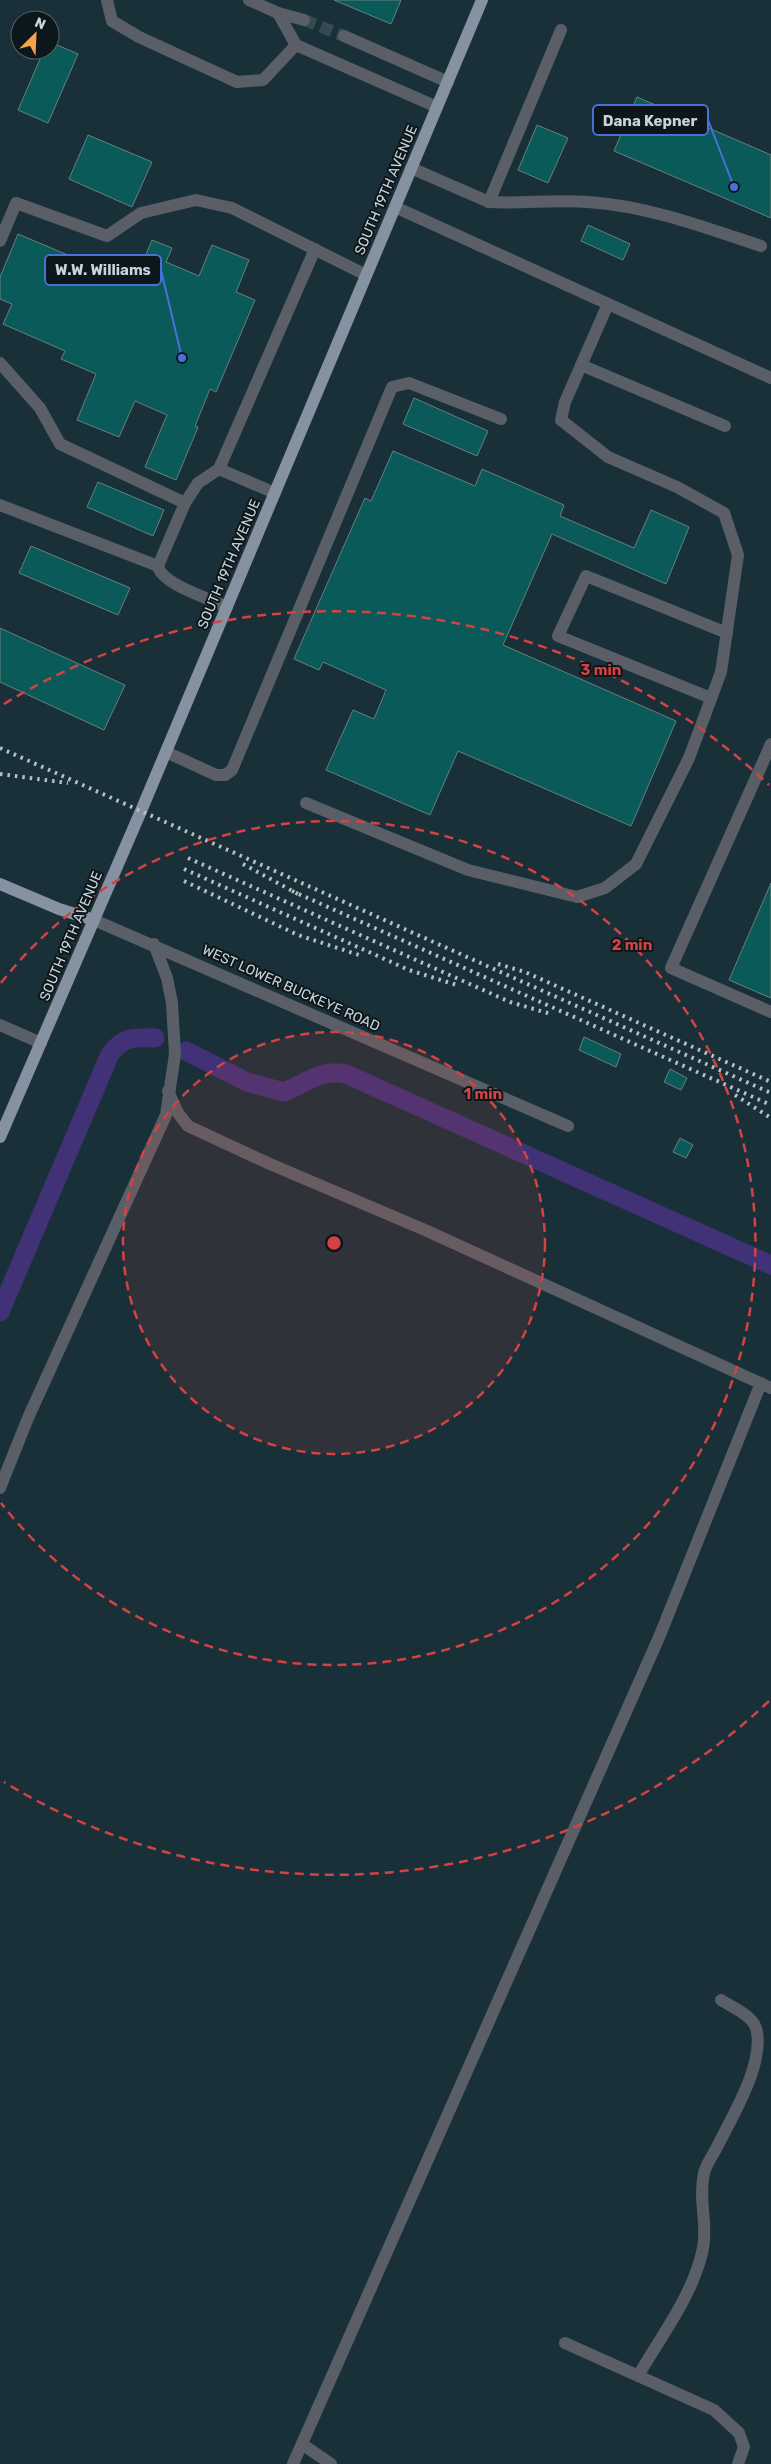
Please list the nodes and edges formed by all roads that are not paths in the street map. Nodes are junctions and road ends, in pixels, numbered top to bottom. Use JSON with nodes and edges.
{"nodes":[{"id":1,"x":107,"y":0,"type":"edge"},
{"id":2,"x":249,"y":0,"type":"edge"},
{"id":3,"x":482,"y":0,"type":"edge"},
{"id":4,"x":278,"y":13,"type":"junction"},
{"id":5,"x":304,"y":20,"type":"tunnel mouth"},
{"id":6,"x":561,"y":30,"type":"dead end"},
{"id":7,"x":344,"y":36,"type":"tunnel mouth"},
{"id":8,"x":296,"y":45,"type":"junction"},
{"id":9,"x":448,"y":82,"type":"junction"},
{"id":10,"x":437,"y":107,"type":"junction"},
{"id":11,"x":411,"y":168,"type":"junction"},
{"id":12,"x":489,"y":202,"type":"junction"},
{"id":13,"x":395,"y":207,"type":"junction"},
{"id":14,"x":0,"y":241,"type":"edge"},
{"id":15,"x":761,"y":246,"type":"dead end"},
{"id":16,"x":314,"y":249,"type":"junction"},
{"id":17,"x":366,"y":275,"type":"junction"},
{"id":18,"x":608,"y":304,"type":"junction"},
{"id":19,"x":0,"y":365,"type":"edge"},
{"id":20,"x":581,"y":365,"type":"junction"},
{"id":21,"x":771,"y":378,"type":"edge"},
{"id":22,"x":501,"y":420,"type":"dead end"},
{"id":23,"x":725,"y":426,"type":"dead end"},
{"id":24,"x":219,"y":469,"type":"junction"},
{"id":25,"x":275,"y":493,"type":"junction"},
{"id":26,"x":185,"y":503,"type":"junction"},
{"id":27,"x":0,"y":505,"type":"edge"},
{"id":28,"x":158,"y":566,"type":"junction"},
{"id":29,"x":227,"y":607,"type":"junction"},
{"id":30,"x":727,"y":633,"type":"junction"},
{"id":31,"x":711,"y":698,"type":"junction"},
{"id":32,"x":771,"y":744,"type":"edge"},
{"id":33,"x":166,"y":752,"type":"junction"},
{"id":34,"x":306,"y":803,"type":"dead end"},
{"id":35,"x":0,"y":884,"type":"edge"},
{"id":36,"x":94,"y":920,"type":"junction"},
{"id":37,"x":154,"y":944,"type":"junction"},
{"id":38,"x":771,"y":1012,"type":"edge"},
{"id":39,"x":0,"y":1025,"type":"edge"},
{"id":40,"x":41,"y":1042,"type":"junction"},
{"id":41,"x":168,"y":1091,"type":"junction"},
{"id":42,"x":568,"y":1126,"type":"dead end"},
{"id":43,"x":0,"y":1137,"type":"edge"},
{"id":44,"x":766,"y":1385,"type":"edge"},
{"id":45,"x":0,"y":1488,"type":"edge"},
{"id":46,"x":721,"y":2000,"type":"dead end"},
{"id":47,"x":566,"y":2343,"type":"dead end"},
{"id":48,"x":638,"y":2376,"type":"junction"},
{"id":49,"x":302,"y":2444,"type":"junction"},
{"id":50,"x":293,"y":2464,"type":"edge"},
{"id":51,"x":331,"y":2464,"type":"edge"},
{"id":52,"x":738,"y":2464,"type":"edge"}],
"edges":[{"from":1,"to":8,"type":"street"},
{"from":2,"to":4,"type":"street"},
{"from":3,"to":9,"type":"main road","name":"SOUTH 19TH AVENUE"},
{"from":4,"to":5,"type":"street"},
{"from":4,"to":8,"type":"street"},
{"from":6,"to":12,"type":"street"},
{"from":7,"to":9,"type":"street"},
{"from":8,"to":10,"type":"street"},
{"from":9,"to":10,"type":"main road","name":"SOUTH 19TH AVENUE"},
{"from":10,"to":11,"type":"main road","name":"SOUTH 19TH AVENUE"},
{"from":11,"to":12,"type":"street"},
{"from":11,"to":13,"type":"main road","name":"SOUTH 19TH AVENUE"},
{"from":12,"to":15,"type":"street"},
{"from":13,"to":17,"type":"main road","name":"SOUTH 19TH AVENUE"},
{"from":13,"to":18,"type":"street"},
{"from":14,"to":16,"type":"street"},
{"from":16,"to":17,"type":"street"},
{"from":16,"to":24,"type":"street"},
{"from":17,"to":25,"type":"main road","name":"SOUTH 19TH AVENUE"},
{"from":18,"to":20,"type":"street"},
{"from":18,"to":21,"type":"street"},
{"from":19,"to":26,"type":"street"},
{"from":20,"to":23,"type":"street"},
{"from":20,"to":30,"type":"street"},
{"from":22,"to":33,"type":"street"},
{"from":24,"to":25,"type":"street"},
{"from":24,"to":26,"type":"street"},
{"from":25,"to":29,"type":"main road","name":"SOUTH 19TH AVENUE"},
{"from":26,"to":28,"type":"street"},
{"from":27,"to":28,"type":"street"},
{"from":28,"to":29,"type":"street"},
{"from":29,"to":33,"type":"main road","name":"SOUTH 19TH AVENUE"},
{"from":30,"to":31,"type":"street"},
{"from":30,"to":31,"type":"street"},
{"from":31,"to":34,"type":"street"},
{"from":32,"to":38,"type":"street"},
{"from":33,"to":36,"type":"main road","name":"SOUTH 19TH AVENUE"},
{"from":35,"to":36,"type":"main road","name":"WEST LOWER BUCKEYE ROAD"},
{"from":36,"to":37,"type":"street","name":"WEST LOWER BUCKEYE ROAD"},
{"from":36,"to":40,"type":"main road","name":"SOUTH 19TH AVENUE"},
{"from":37,"to":41,"type":"street"},
{"from":37,"to":42,"type":"street","name":"WEST LOWER BUCKEYE ROAD"},
{"from":39,"to":40,"type":"street"},
{"from":40,"to":43,"type":"main road","name":"SOUTH 19TH AVENUE"},
{"from":41,"to":44,"type":"street"},
{"from":41,"to":45,"type":"street"},
{"from":44,"to":49,"type":"street"},
{"from":46,"to":48,"type":"street"},
{"from":47,"to":48,"type":"street"},
{"from":48,"to":52,"type":"street"},
{"from":49,"to":50,"type":"street"},
{"from":49,"to":51,"type":"street"}]}
